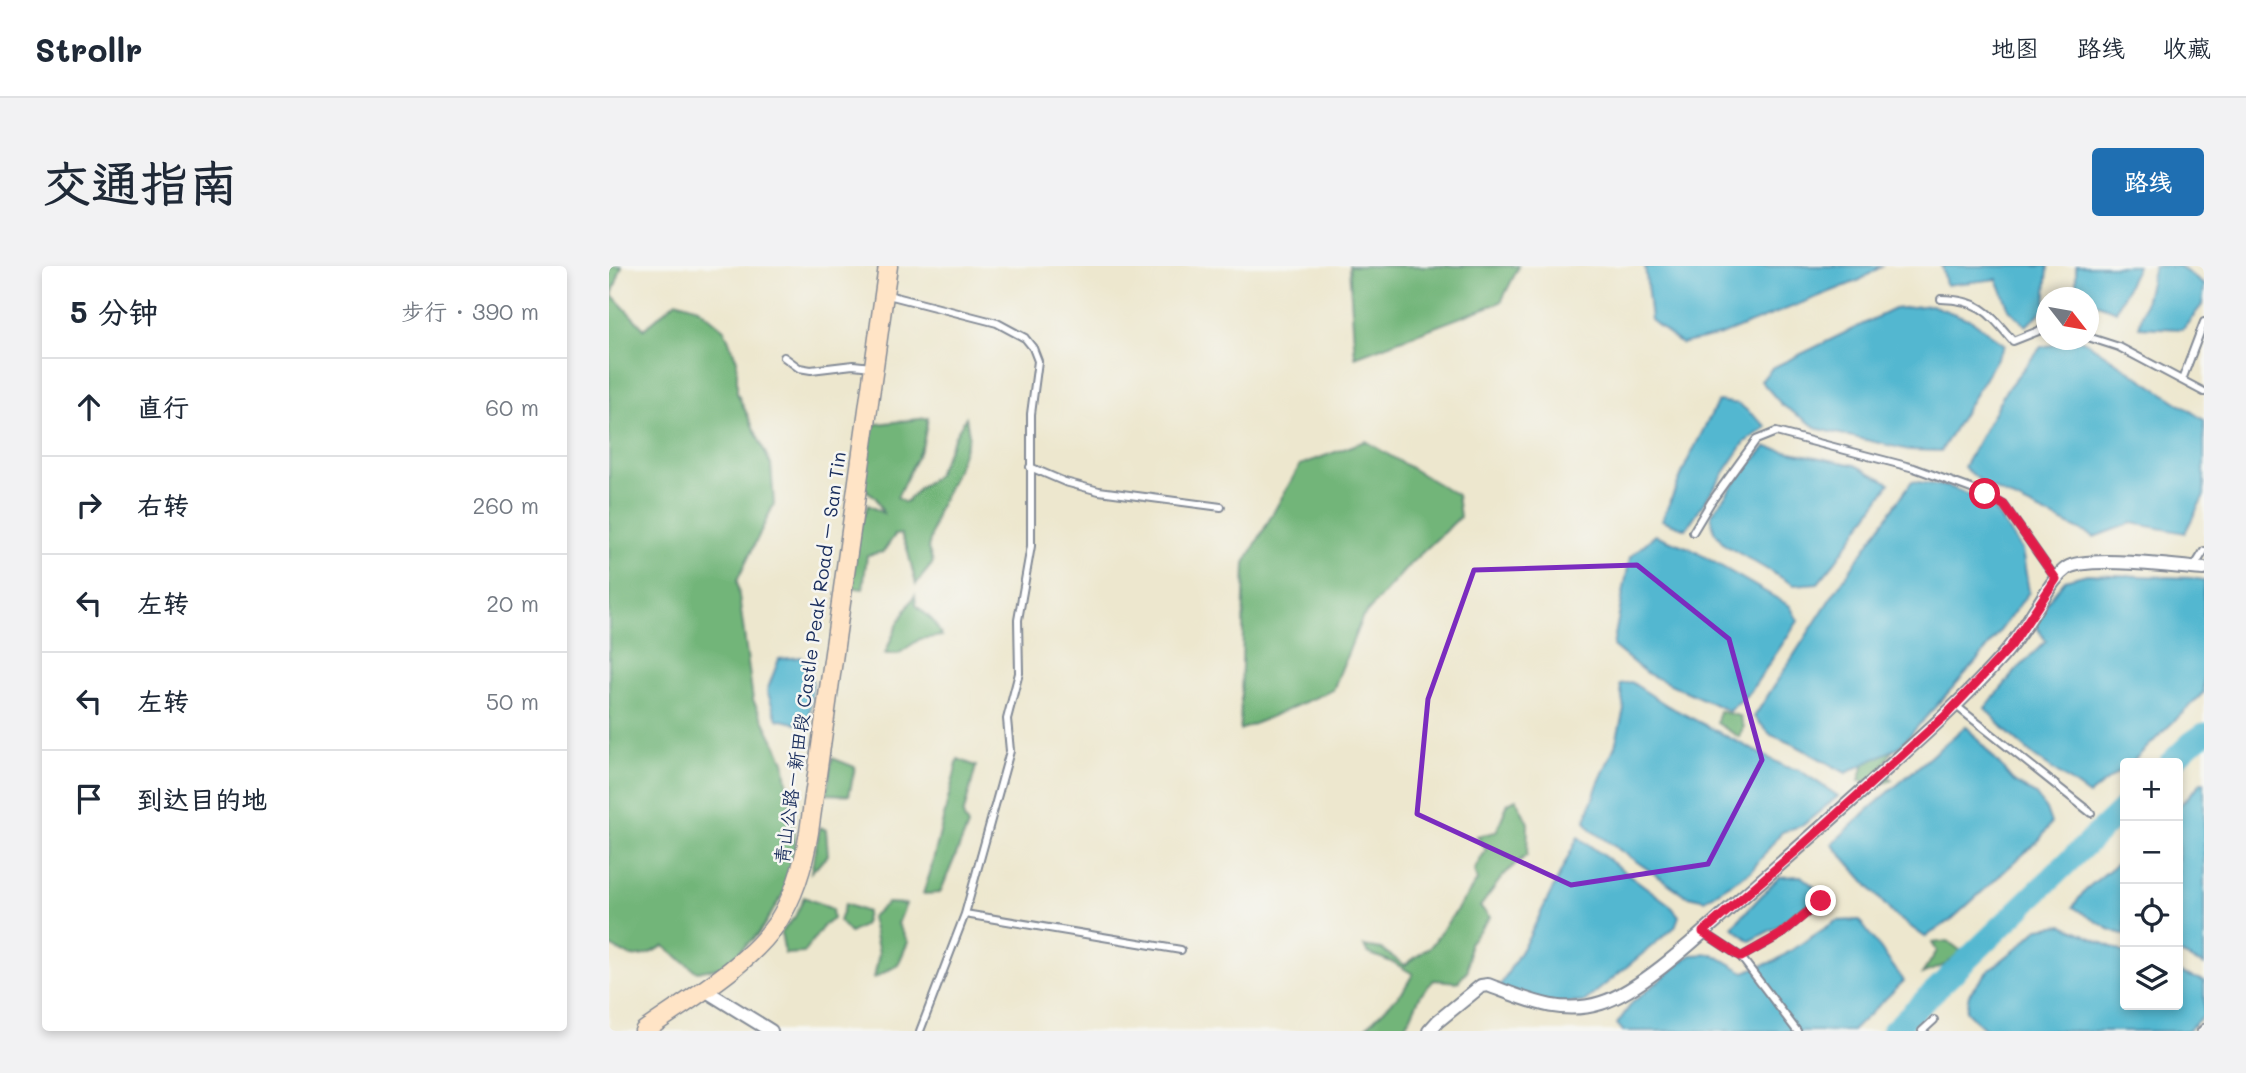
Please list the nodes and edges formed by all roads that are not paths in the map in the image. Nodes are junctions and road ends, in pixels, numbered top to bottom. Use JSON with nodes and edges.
{"nodes":[{"id":1,"x":888,"y":266,"type":"edge"},
{"id":2,"x":884,"y":294,"type":"junction"},
{"id":3,"x":1941,"y":299,"type":"dead end"},
{"id":4,"x":2204,"y":323,"type":"edge"},
{"id":5,"x":2036,"y":332,"type":"edge"},
{"id":6,"x":2099,"y":341,"type":"edge"},
{"id":7,"x":784,"y":357,"type":"dead end"},
{"id":8,"x":873,"y":367,"type":"junction"},
{"id":9,"x":2182,"y":380,"type":"junction"},
{"id":10,"x":2204,"y":392,"type":"edge"},
{"id":11,"x":1030,"y":467,"type":"junction"},
{"id":12,"x":1221,"y":508,"type":"dead end"},
{"id":13,"x":1693,"y":531,"type":"dead end"},
{"id":14,"x":2204,"y":551,"type":"edge"},
{"id":15,"x":2198,"y":569,"type":"edge"},
{"id":16,"x":2056,"y":579,"type":"junction"},
{"id":17,"x":1955,"y":705,"type":"junction"},
{"id":18,"x":2091,"y":813,"type":"dead end"},
{"id":19,"x":1821,"y":901,"type":"dead end"},
{"id":20,"x":965,"y":914,"type":"junction"},
{"id":21,"x":1703,"y":932,"type":"junction"},
{"id":22,"x":1181,"y":950,"type":"dead end"},
{"id":23,"x":1741,"y":957,"type":"junction"},
{"id":24,"x":703,"y":989,"type":"junction"},
{"id":25,"x":1934,"y":1020,"type":"dead end"},
{"id":26,"x":644,"y":1031,"type":"edge"},
{"id":27,"x":771,"y":1031,"type":"edge"},
{"id":28,"x":920,"y":1031,"type":"edge"},
{"id":29,"x":1429,"y":1031,"type":"edge"},
{"id":30,"x":1797,"y":1031,"type":"edge"},
{"id":31,"x":1922,"y":1031,"type":"edge"}],
"edges":[{"from":1,"to":2,"type":"main road","name":"青山公路－新田段 Castle Peak Road – San Tin"},
{"from":2,"to":8,"type":"main road","name":"青山公路－新田段 Castle Peak Road – San Tin"},
{"from":2,"to":11,"type":"lane"},
{"from":3,"to":5,"type":"lane"},
{"from":4,"to":9,"type":"lane"},
{"from":6,"to":9,"type":"lane"},
{"from":7,"to":8,"type":"lane"},
{"from":8,"to":24,"type":"main road","name":"青山公路－新田段 Castle Peak Road – San Tin"},
{"from":9,"to":10,"type":"lane"},
{"from":11,"to":12,"type":"lane"},
{"from":11,"to":20,"type":"lane"},
{"from":13,"to":16,"type":"lane"},
{"from":14,"to":15,"type":"lane"},
{"from":15,"to":16,"type":"street"},
{"from":16,"to":17,"type":"street"},
{"from":17,"to":18,"type":"lane"},
{"from":17,"to":21,"type":"street"},
{"from":19,"to":23,"type":"lane"},
{"from":20,"to":22,"type":"lane"},
{"from":20,"to":28,"type":"lane"},
{"from":21,"to":23,"type":"lane"},
{"from":21,"to":29,"type":"street"},
{"from":23,"to":30,"type":"lane"},
{"from":24,"to":26,"type":"main road","name":"青山公路－新田段 Castle Peak Road – San Tin"},
{"from":24,"to":27,"type":"street"},
{"from":25,"to":31,"type":"lane"}]}
